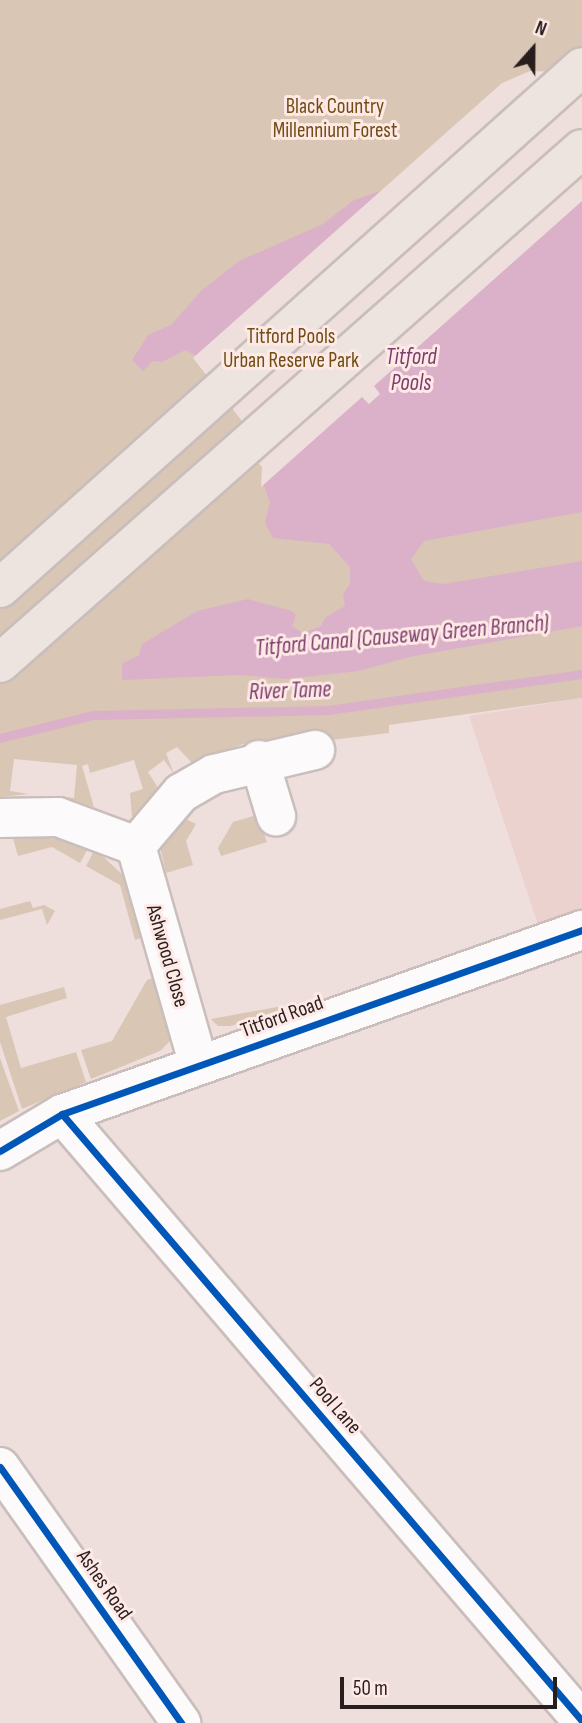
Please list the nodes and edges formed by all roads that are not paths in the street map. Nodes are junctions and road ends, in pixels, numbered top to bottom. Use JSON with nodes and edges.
{"nodes":[{"id":1,"x":582,"y":67,"type":"edge"},
{"id":2,"x":582,"y":149,"type":"edge"},
{"id":3,"x":0,"y":588,"type":"edge"},
{"id":4,"x":0,"y":663,"type":"edge"},
{"id":5,"x":315,"y":750,"type":"dead end"},
{"id":6,"x":259,"y":760,"type":"junction"},
{"id":7,"x":276,"y":816,"type":"dead end"},
{"id":8,"x":0,"y":818,"type":"edge"},
{"id":9,"x":136,"y":846,"type":"junction"},
{"id":10,"x":578,"y":942,"type":"edge"},
{"id":11,"x":199,"y":1065,"type":"junction"},
{"id":12,"x":62,"y":1114,"type":"junction"},
{"id":13,"x":0,"y":1151,"type":"edge"},
{"id":14,"x":0,"y":1467,"type":"edge"},
{"id":15,"x":582,"y":1721,"type":"edge"},
{"id":16,"x":181,"y":1723,"type":"edge"}],
"edges":[{"from":1,"to":3,"type":"highway"},
{"from":2,"to":4,"type":"highway"},
{"from":5,"to":6,"type":"street"},
{"from":6,"to":7,"type":"street"},
{"from":6,"to":9,"type":"street"},
{"from":8,"to":9,"type":"street"},
{"from":9,"to":11,"type":"street","name":"Ashwood Close"},
{"from":10,"to":11,"type":"street","name":"Titford Road"},
{"from":11,"to":12,"type":"street","name":"Titford Road"},
{"from":12,"to":13,"type":"street","name":"Titford Road"},
{"from":12,"to":15,"type":"street","name":"Pool Lane"},
{"from":14,"to":16,"type":"street","name":"Ashes Road"}]}
